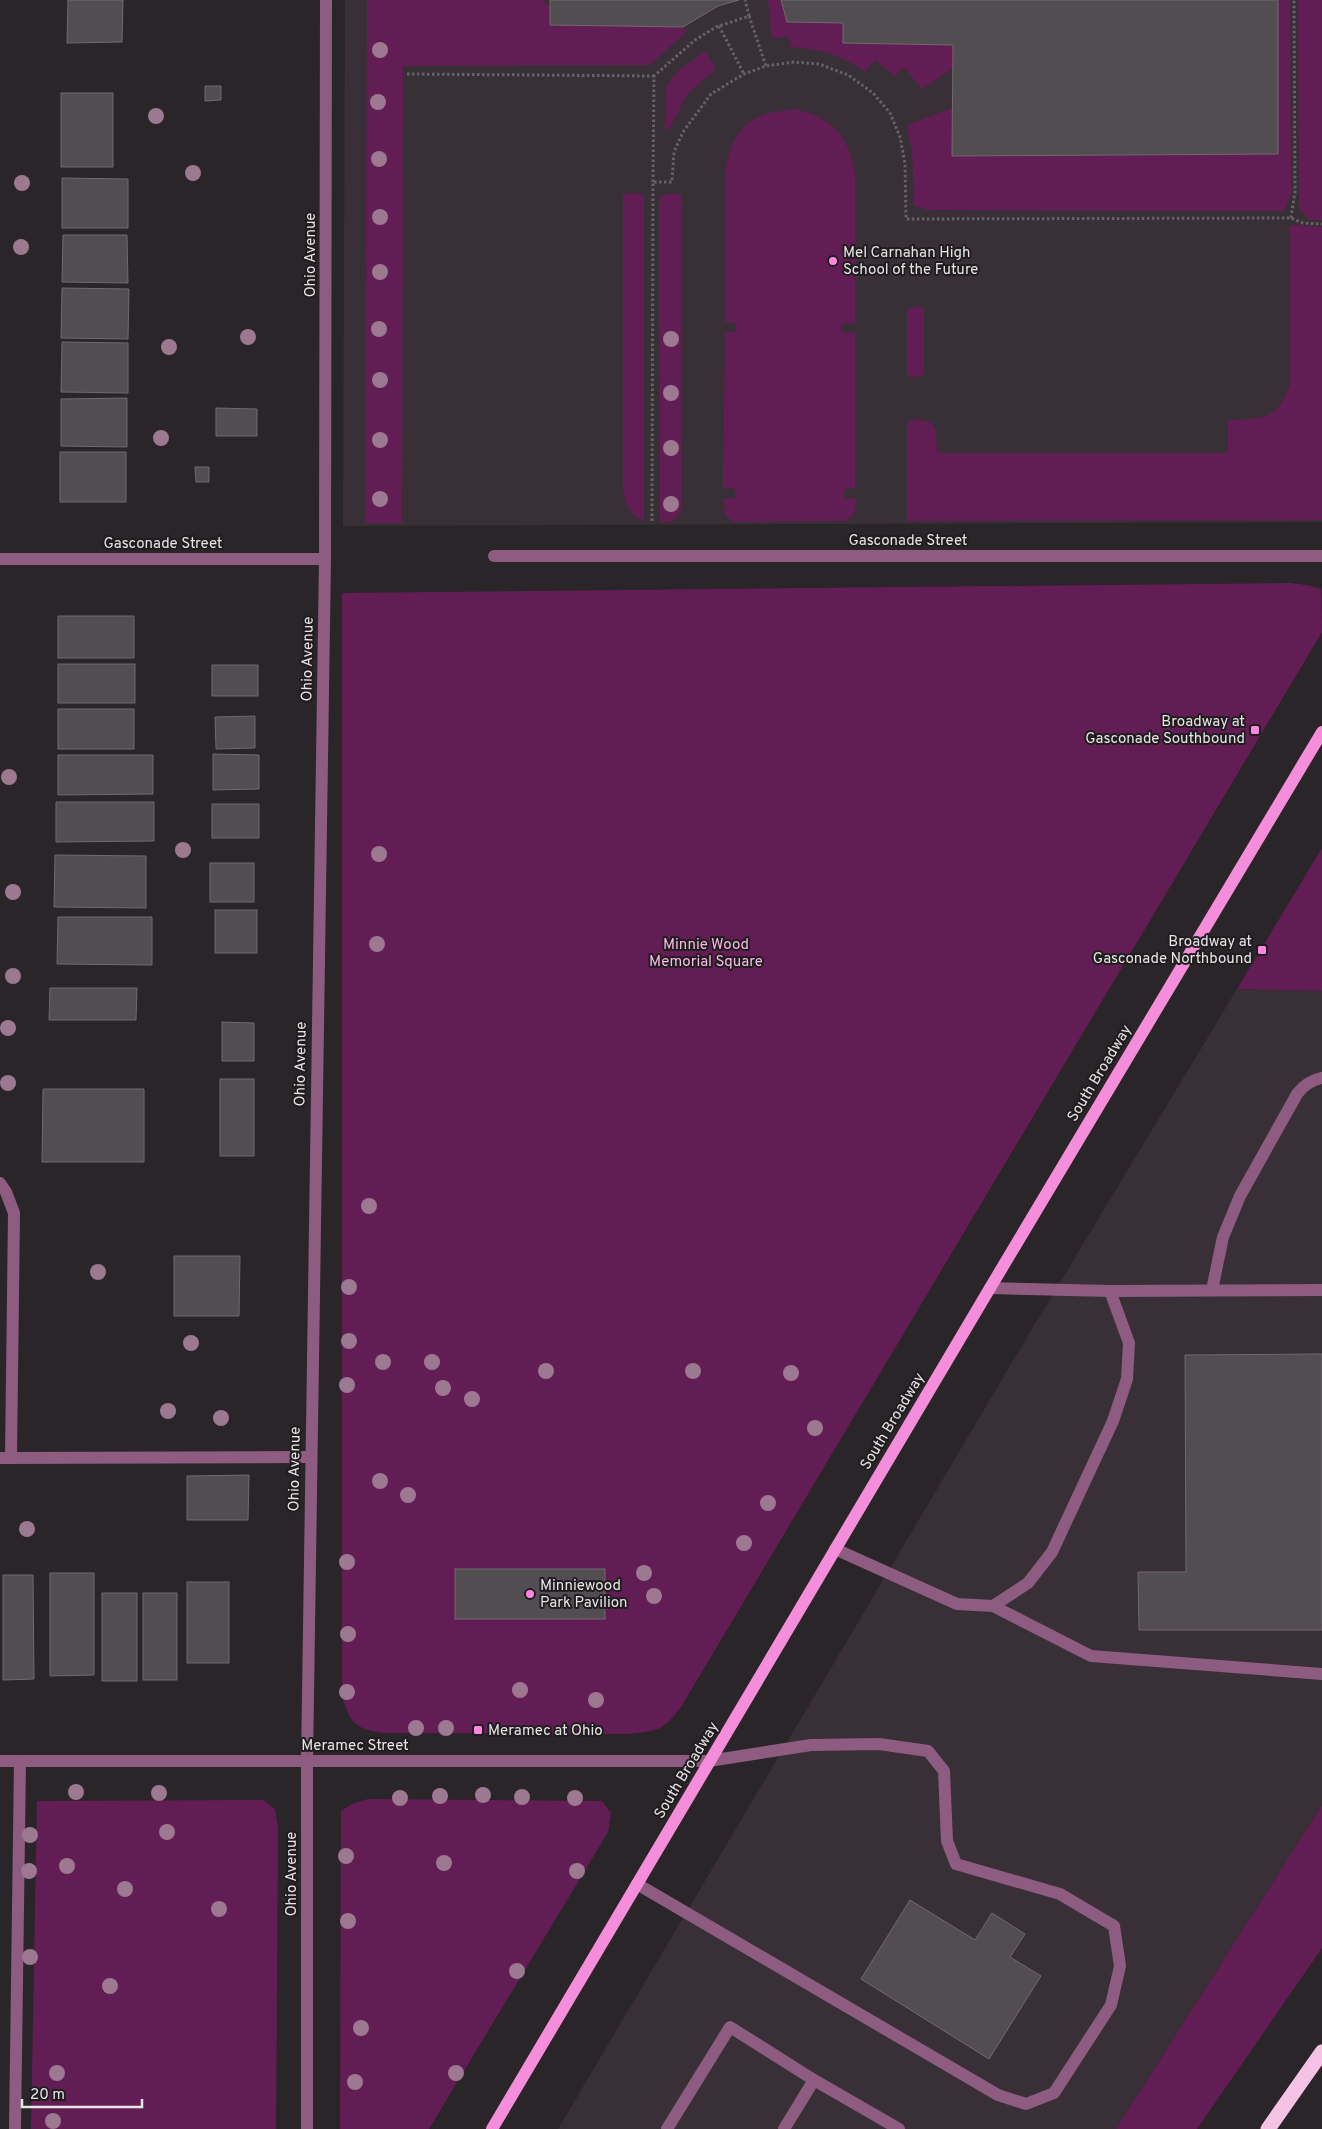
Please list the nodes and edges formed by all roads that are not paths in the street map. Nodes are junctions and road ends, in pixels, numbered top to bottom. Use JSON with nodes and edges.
{"nodes":[{"id":1,"x":326,"y":0,"type":"edge"},
{"id":2,"x":494,"y":556,"type":"dead end"},
{"id":3,"x":1322,"y":556,"type":"edge"},
{"id":4,"x":0,"y":559,"type":"edge"},
{"id":5,"x":325,"y":559,"type":"junction"},
{"id":6,"x":1322,"y":732,"type":"edge"},
{"id":7,"x":1322,"y":1078,"type":"edge"},
{"id":8,"x":0,"y":1183,"type":"edge"},
{"id":9,"x":990,"y":1288,"type":"junction"},
{"id":10,"x":1212,"y":1290,"type":"junction"},
{"id":11,"x":1322,"y":1290,"type":"edge"},
{"id":12,"x":1110,"y":1291,"type":"junction"},
{"id":13,"x":5,"y":1458,"type":"edge"},
{"id":14,"x":310,"y":1458,"type":"junction"},
{"id":15,"x":835,"y":1549,"type":"junction"},
{"id":16,"x":993,"y":1606,"type":"junction"},
{"id":17,"x":1322,"y":1674,"type":"edge"},
{"id":18,"x":0,"y":1761,"type":"edge"},
{"id":19,"x":20,"y":1761,"type":"junction"},
{"id":20,"x":307,"y":1761,"type":"junction"},
{"id":21,"x":710,"y":1762,"type":"junction"},
{"id":22,"x":637,"y":1884,"type":"junction"},
{"id":23,"x":1322,"y":2052,"type":"edge"},
{"id":24,"x":814,"y":2080,"type":"junction"},
{"id":25,"x":15,"y":2129,"type":"edge"},
{"id":26,"x":307,"y":2129,"type":"edge"},
{"id":27,"x":492,"y":2129,"type":"edge"},
{"id":28,"x":667,"y":2129,"type":"edge"},
{"id":29,"x":784,"y":2129,"type":"edge"},
{"id":30,"x":899,"y":2129,"type":"edge"},
{"id":31,"x":1268,"y":2129,"type":"edge"}],
"edges":[{"from":1,"to":5,"type":"street","name":"Ohio Avenue"},
{"from":2,"to":3,"type":"street","name":"Gasconade Street"},
{"from":4,"to":5,"type":"street","name":"Gasconade Street"},
{"from":5,"to":14,"type":"street","name":"Ohio Avenue"},
{"from":6,"to":9,"type":"main road","name":"South Broadway"},
{"from":7,"to":10,"type":"street"},
{"from":8,"to":13,"type":"street"},
{"from":9,"to":12,"type":"street"},
{"from":9,"to":15,"type":"main road","name":"South Broadway"},
{"from":10,"to":11,"type":"street"},
{"from":10,"to":12,"type":"street"},
{"from":12,"to":16,"type":"street"},
{"from":13,"to":14,"type":"street"},
{"from":14,"to":20,"type":"street","name":"Ohio Avenue"},
{"from":15,"to":16,"type":"street"},
{"from":15,"to":21,"type":"main road","name":"South Broadway"},
{"from":16,"to":17,"type":"street"},
{"from":18,"to":19,"type":"street","name":"Meramec Street"},
{"from":19,"to":20,"type":"street","name":"Meramec Street"},
{"from":19,"to":25,"type":"street"},
{"from":20,"to":21,"type":"street","name":"Meramec Street"},
{"from":20,"to":26,"type":"street","name":"Ohio Avenue"},
{"from":21,"to":22,"type":"main road","name":"South Broadway"},
{"from":21,"to":22,"type":"street","name":"Meramec Street"},
{"from":22,"to":27,"type":"main road","name":"South Broadway"},
{"from":23,"to":31,"type":"highway"},
{"from":24,"to":28,"type":"street"},
{"from":24,"to":29,"type":"street"},
{"from":24,"to":30,"type":"street"}]}
